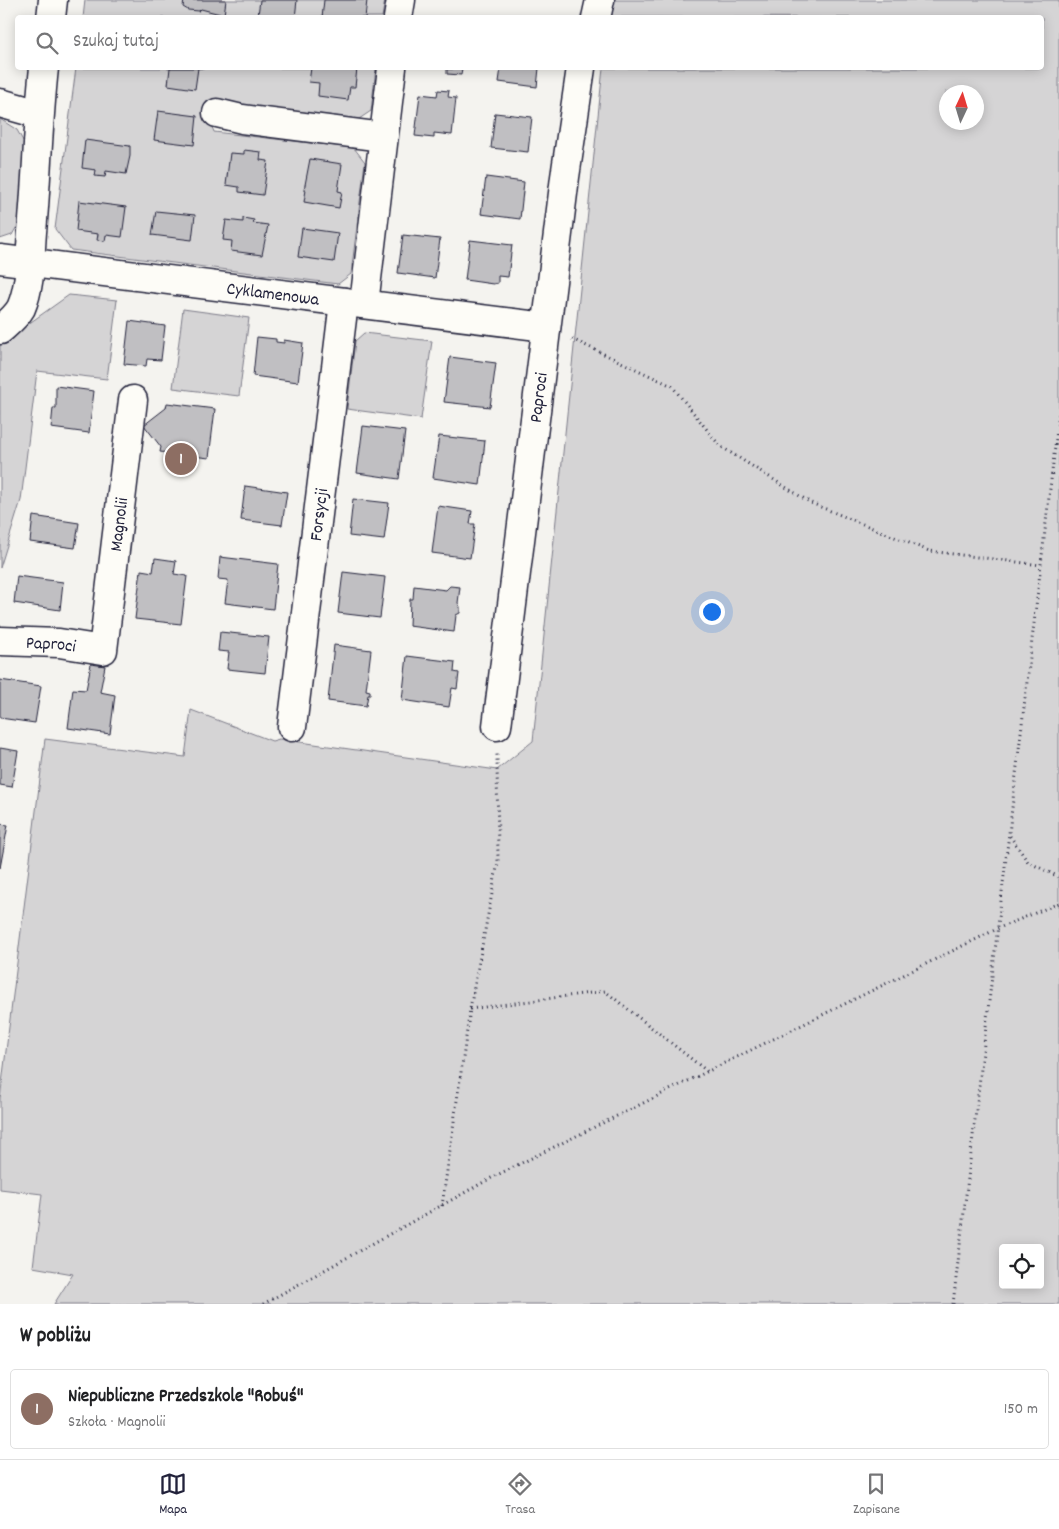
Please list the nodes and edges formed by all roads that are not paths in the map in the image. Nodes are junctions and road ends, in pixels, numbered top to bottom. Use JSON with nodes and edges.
{"nodes":[{"id":1,"x":53,"y":0,"type":"edge"},
{"id":2,"x":400,"y":0,"type":"edge"},
{"id":3,"x":600,"y":0,"type":"edge"},
{"id":4,"x":51,"y":15,"type":"edge"},
{"id":5,"x":398,"y":15,"type":"edge"},
{"id":6,"x":597,"y":15,"type":"edge"},
{"id":7,"x":44,"y":70,"type":"edge"},
{"id":8,"x":392,"y":70,"type":"edge"},
{"id":9,"x":582,"y":70,"type":"edge"},
{"id":10,"x":0,"y":103,"type":"edge"},
{"id":11,"x":217,"y":113,"type":"dead end"},
{"id":12,"x":38,"y":114,"type":"junction"},
{"id":13,"x":383,"y":137,"type":"junction"},
{"id":14,"x":0,"y":259,"type":"edge"},
{"id":15,"x":30,"y":262,"type":"junction"},
{"id":16,"x":354,"y":303,"type":"junction"},
{"id":17,"x":546,"y":327,"type":"junction"},
{"id":18,"x":0,"y":330,"type":"edge"},
{"id":19,"x":133,"y":400,"type":"dead end"},
{"id":20,"x":0,"y":641,"type":"edge"},
{"id":21,"x":103,"y":650,"type":"joint"},
{"id":22,"x":497,"y":726,"type":"road end"},
{"id":23,"x":292,"y":728,"type":"dead end"}],
"edges":[{"from":1,"to":4,"type":"street"},
{"from":2,"to":5,"type":"street"},
{"from":3,"to":6,"type":"street"},
{"from":7,"to":12,"type":"street"},
{"from":8,"to":13,"type":"street","name":"Forsycji"},
{"from":9,"to":17,"type":"street","name":"Paproci"},
{"from":10,"to":12,"type":"street"},
{"from":11,"to":13,"type":"street"},
{"from":12,"to":15,"type":"street"},
{"from":13,"to":16,"type":"street","name":"Forsycji"},
{"from":14,"to":15,"type":"street","name":"Cyklamenowa"},
{"from":15,"to":16,"type":"street","name":"Cyklamenowa"},
{"from":15,"to":18,"type":"street"},
{"from":16,"to":17,"type":"street","name":"Cyklamenowa"},
{"from":16,"to":23,"type":"street","name":"Forsycji"},
{"from":17,"to":22,"type":"street","name":"Paproci"},
{"from":19,"to":21,"type":"street","name":"Magnolii"},
{"from":20,"to":21,"type":"street","name":"Paproci"}]}
